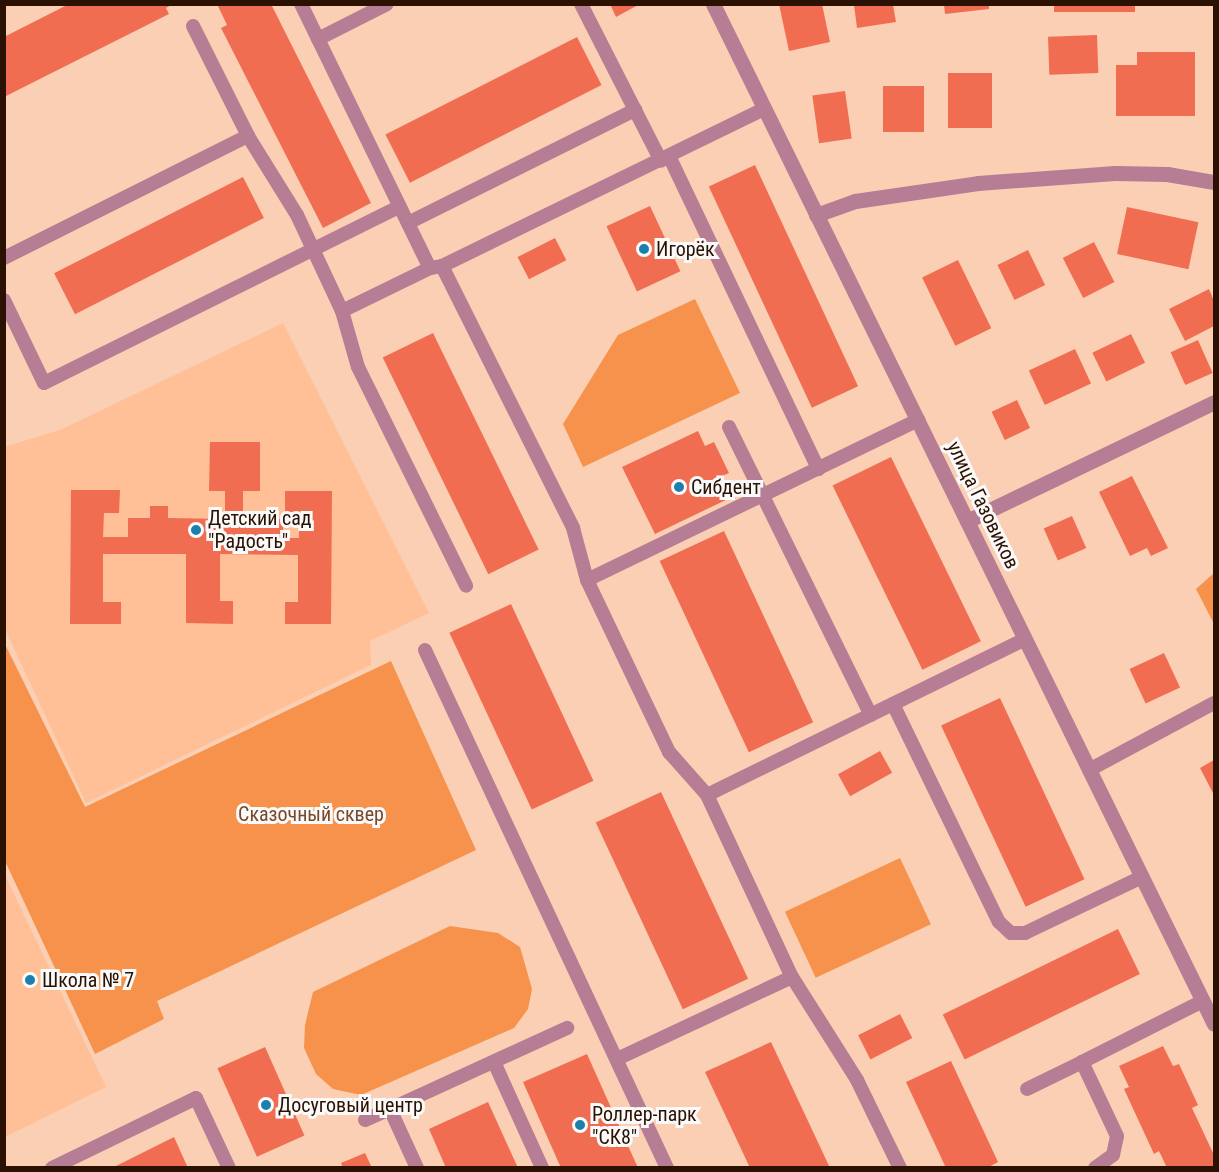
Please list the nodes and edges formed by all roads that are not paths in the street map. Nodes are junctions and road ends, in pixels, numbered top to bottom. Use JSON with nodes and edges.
{"nodes":[{"id":1,"x":301,"y":4,"type":"edge"},
{"id":2,"x":387,"y":4,"type":"edge"},
{"id":3,"x":581,"y":4,"type":"edge"},
{"id":4,"x":713,"y":4,"type":"edge"},
{"id":5,"x":193,"y":26,"type":"dead end"},
{"id":6,"x":318,"y":39,"type":"junction"},
{"id":7,"x":764,"y":109,"type":"junction"},
{"id":8,"x":635,"y":110,"type":"junction"},
{"id":9,"x":248,"y":136,"type":"junction"},
{"id":10,"x":665,"y":158,"type":"junction"},
{"id":11,"x":1215,"y":182,"type":"edge"},
{"id":12,"x":399,"y":207,"type":"junction"},
{"id":13,"x":816,"y":214,"type":"junction"},
{"id":14,"x":408,"y":222,"type":"junction"},
{"id":15,"x":313,"y":249,"type":"junction"},
{"id":16,"x":4,"y":258,"type":"edge"},
{"id":17,"x":436,"y":267,"type":"junction"},
{"id":18,"x":4,"y":300,"type":"edge"},
{"id":19,"x":342,"y":311,"type":"junction"},
{"id":20,"x":18,"y":329,"type":"junction"},
{"id":21,"x":4,"y":335,"type":"edge"},
{"id":22,"x":1215,"y":402,"type":"edge"},
{"id":23,"x":918,"y":420,"type":"junction"},
{"id":24,"x":729,"y":427,"type":"dead end"},
{"id":25,"x":818,"y":469,"type":"junction"},
{"id":26,"x":763,"y":495,"type":"junction"},
{"id":27,"x":967,"y":521,"type":"junction"},
{"id":28,"x":587,"y":580,"type":"junction"},
{"id":29,"x":466,"y":586,"type":"dead end"},
{"id":30,"x":1025,"y":639,"type":"junction"},
{"id":31,"x":425,"y":650,"type":"dead end"},
{"id":32,"x":893,"y":704,"type":"junction"},
{"id":33,"x":1215,"y":704,"type":"edge"},
{"id":34,"x":871,"y":715,"type":"junction"},
{"id":35,"x":1089,"y":770,"type":"junction"},
{"id":36,"x":707,"y":795,"type":"junction"},
{"id":37,"x":1142,"y":877,"type":"junction"},
{"id":38,"x":792,"y":977,"type":"junction"},
{"id":39,"x":1203,"y":1000,"type":"junction"},
{"id":40,"x":1215,"y":1024,"type":"edge"},
{"id":41,"x":567,"y":1028,"type":"dead end"},
{"id":42,"x":617,"y":1059,"type":"junction"},
{"id":43,"x":494,"y":1062,"type":"junction"},
{"id":44,"x":1082,"y":1062,"type":"junction"},
{"id":45,"x":1027,"y":1089,"type":"dead end"},
{"id":46,"x":390,"y":1109,"type":"junction"},
{"id":47,"x":365,"y":1120,"type":"dead end"},
{"id":48,"x":52,"y":1167,"type":"edge"},
{"id":49,"x":229,"y":1167,"type":"edge"},
{"id":50,"x":417,"y":1167,"type":"edge"},
{"id":51,"x":542,"y":1167,"type":"edge"},
{"id":52,"x":667,"y":1167,"type":"edge"},
{"id":53,"x":900,"y":1167,"type":"edge"},
{"id":54,"x":1095,"y":1167,"type":"edge"}],
"edges":[{"from":1,"to":6,"type":"lane"},
{"from":2,"to":6,"type":"lane"},
{"from":3,"to":8,"type":"lane"},
{"from":4,"to":7,"type":"street","name":"улица Газовиков"},
{"from":5,"to":9,"type":"lane"},
{"from":6,"to":12,"type":"lane"},
{"from":7,"to":10,"type":"lane"},
{"from":7,"to":13,"type":"street","name":"улица Газовиков"},
{"from":8,"to":10,"type":"lane"},
{"from":8,"to":14,"type":"lane"},
{"from":9,"to":15,"type":"lane"},
{"from":9,"to":16,"type":"lane"},
{"from":10,"to":17,"type":"lane"},
{"from":10,"to":25,"type":"lane"},
{"from":11,"to":13,"type":"street"},
{"from":12,"to":14,"type":"lane"},
{"from":12,"to":15,"type":"lane"},
{"from":13,"to":23,"type":"street","name":"улица Газовиков"},
{"from":14,"to":17,"type":"lane"},
{"from":15,"to":19,"type":"lane"},
{"from":15,"to":20,"type":"lane"},
{"from":17,"to":19,"type":"lane"},
{"from":17,"to":28,"type":"lane"},
{"from":18,"to":20,"type":"lane"},
{"from":19,"to":29,"type":"lane"},
{"from":20,"to":21,"type":"lane"},
{"from":22,"to":27,"type":"street"},
{"from":23,"to":25,"type":"lane"},
{"from":23,"to":27,"type":"street","name":"улица Газовиков"},
{"from":24,"to":26,"type":"lane"},
{"from":25,"to":26,"type":"lane"},
{"from":26,"to":28,"type":"lane"},
{"from":26,"to":34,"type":"lane"},
{"from":27,"to":30,"type":"street","name":"улица Газовиков"},
{"from":28,"to":36,"type":"lane"},
{"from":30,"to":32,"type":"lane"},
{"from":30,"to":35,"type":"street","name":"улица Газовиков"},
{"from":31,"to":42,"type":"lane"},
{"from":32,"to":34,"type":"lane"},
{"from":32,"to":37,"type":"lane"},
{"from":33,"to":35,"type":"lane"},
{"from":34,"to":36,"type":"lane"},
{"from":35,"to":37,"type":"street","name":"улица Газовиков"},
{"from":36,"to":38,"type":"lane"},
{"from":37,"to":39,"type":"street","name":"улица Газовиков"},
{"from":38,"to":42,"type":"lane"},
{"from":38,"to":53,"type":"lane"},
{"from":39,"to":40,"type":"street","name":"улица Газовиков"},
{"from":39,"to":44,"type":"lane"},
{"from":41,"to":43,"type":"lane"},
{"from":42,"to":52,"type":"lane"},
{"from":43,"to":46,"type":"lane"},
{"from":43,"to":51,"type":"lane"},
{"from":44,"to":45,"type":"lane"},
{"from":44,"to":54,"type":"lane"},
{"from":46,"to":47,"type":"lane"},
{"from":46,"to":50,"type":"lane"},
{"from":48,"to":49,"type":"lane"}]}
